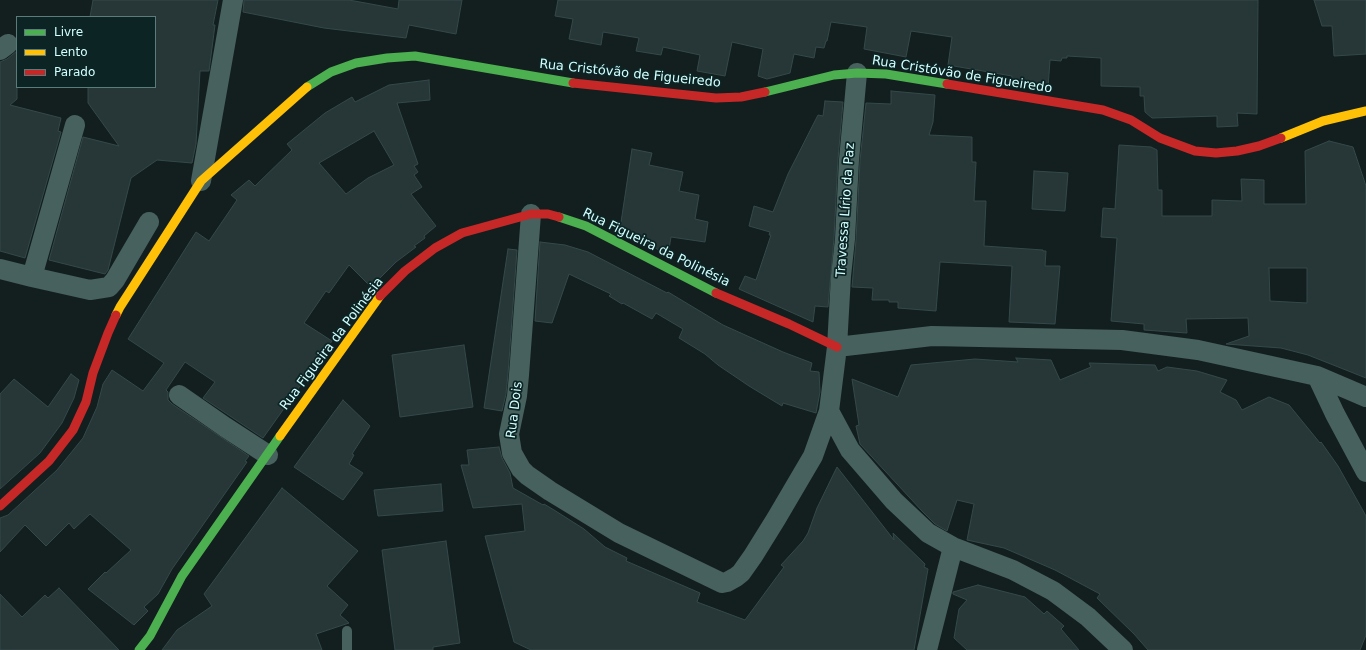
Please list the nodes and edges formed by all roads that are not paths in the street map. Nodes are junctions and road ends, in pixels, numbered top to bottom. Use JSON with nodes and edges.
{"nodes":[{"id":1,"x":233,"y":0,"type":"edge"},
{"id":2,"x":857,"y":73,"type":"junction"},
{"id":3,"x":1366,"y":111,"type":"edge"},
{"id":4,"x":75,"y":125,"type":"dead end"},
{"id":5,"x":202,"y":181,"type":"junction"},
{"id":6,"x":531,"y":214,"type":"junction"},
{"id":7,"x":149,"y":222,"type":"dead end"},
{"id":8,"x":0,"y":269,"type":"edge"},
{"id":9,"x":32,"y":277,"type":"junction"},
{"id":10,"x":837,"y":347,"type":"junction"},
{"id":11,"x":1317,"y":376,"type":"junction"},
{"id":12,"x":179,"y":395,"type":"dead end"},
{"id":13,"x":1366,"y":397,"type":"edge"},
{"id":14,"x":829,"y":411,"type":"junction"},
{"id":15,"x":268,"y":455,"type":"junction"},
{"id":16,"x":1366,"y":472,"type":"edge"},
{"id":17,"x":0,"y":506,"type":"edge"},
{"id":18,"x":953,"y":548,"type":"junction"},
{"id":19,"x":347,"y":631,"type":"dead end"},
{"id":20,"x":139,"y":650,"type":"edge"},
{"id":21,"x":347,"y":650,"type":"edge"},
{"id":22,"x":927,"y":650,"type":"edge"},
{"id":23,"x":1124,"y":650,"type":"edge"}],
"edges":[{"from":1,"to":5,"type":"street"},
{"from":2,"to":3,"type":"street","name":"Rua Cristóvão de Figueiredo"},
{"from":2,"to":5,"type":"street","name":"Rua Cristóvão de Figueiredo"},
{"from":2,"to":10,"type":"street","name":"Travessa Lírio da Paz"},
{"from":4,"to":9,"type":"street"},
{"from":5,"to":17,"type":"street","name":"Rua Cristóvão de Figueiredo"},
{"from":6,"to":10,"type":"street","name":"Rua Figueira da Polinésia"},
{"from":6,"to":14,"type":"street","name":"Rua Dois"},
{"from":6,"to":15,"type":"street","name":"Rua Figueira da Polinésia"},
{"from":7,"to":9,"type":"street"},
{"from":8,"to":9,"type":"street"},
{"from":10,"to":11,"type":"street"},
{"from":10,"to":14,"type":"street","name":"Travessa Lírio da Paz"},
{"from":11,"to":13,"type":"street"},
{"from":11,"to":16,"type":"street"},
{"from":12,"to":15,"type":"street"},
{"from":14,"to":18,"type":"street"},
{"from":15,"to":20,"type":"street","name":"Rua Figueira da Polinésia"},
{"from":18,"to":22,"type":"street"},
{"from":18,"to":23,"type":"street"},
{"from":19,"to":21,"type":"lane"}]}
